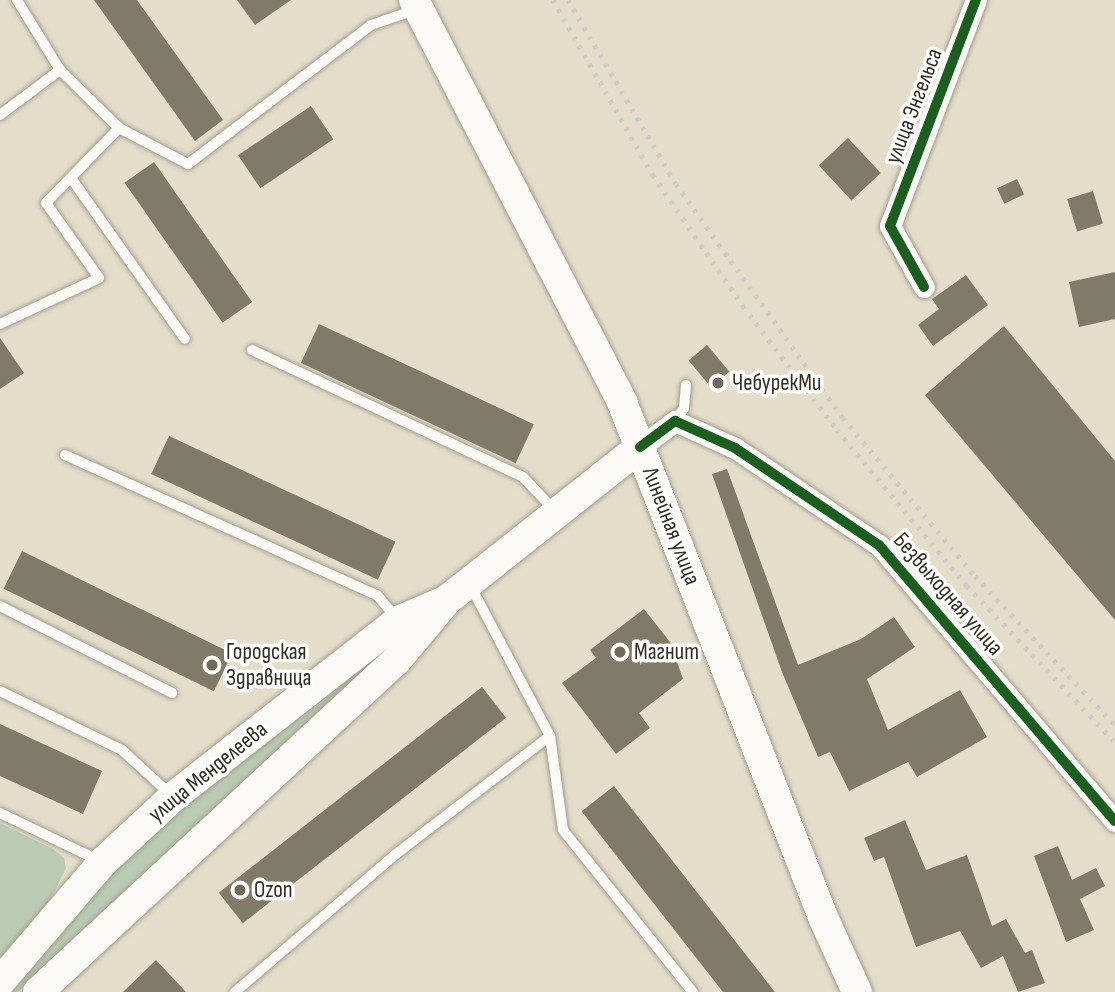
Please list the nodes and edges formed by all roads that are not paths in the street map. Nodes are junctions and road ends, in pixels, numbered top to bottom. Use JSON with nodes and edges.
{"nodes":[{"id":1,"x":17,"y":0,"type":"edge"},
{"id":2,"x":976,"y":0,"type":"edge"},
{"id":3,"x":417,"y":4,"type":"edge"},
{"id":4,"x":60,"y":70,"type":"junction"},
{"id":5,"x":0,"y":115,"type":"edge"},
{"id":6,"x":119,"y":128,"type":"junction"},
{"id":7,"x":71,"y":178,"type":"junction"},
{"id":8,"x":924,"y":287,"type":"dead end"},
{"id":9,"x":0,"y":324,"type":"edge"},
{"id":10,"x":185,"y":339,"type":"dead end"},
{"id":11,"x":252,"y":350,"type":"dead end"},
{"id":12,"x":687,"y":385,"type":"dead end"},
{"id":13,"x":675,"y":421,"type":"junction"},
{"id":14,"x":640,"y":447,"type":"junction"},
{"id":15,"x":65,"y":455,"type":"dead end"},
{"id":16,"x":556,"y":512,"type":"junction"},
{"id":17,"x":458,"y":591,"type":"junction"},
{"id":18,"x":0,"y":606,"type":"edge"},
{"id":19,"x":398,"y":621,"type":"junction"},
{"id":20,"x":0,"y":691,"type":"edge"},
{"id":21,"x":172,"y":693,"type":"dead end"},
{"id":22,"x":550,"y":736,"type":"junction"},
{"id":23,"x":173,"y":797,"type":"junction"},
{"id":24,"x":0,"y":813,"type":"edge"},
{"id":25,"x":1115,"y":821,"type":"edge"},
{"id":26,"x":103,"y":862,"type":"junction"},
{"id":27,"x":0,"y":982,"type":"edge"},
{"id":28,"x":38,"y":992,"type":"edge"},
{"id":29,"x":235,"y":992,"type":"edge"},
{"id":30,"x":693,"y":992,"type":"edge"},
{"id":31,"x":857,"y":992,"type":"edge"}],
"edges":[{"from":1,"to":4,"type":"lane"},
{"from":2,"to":8,"type":"street","name":"улица Энгельса"},
{"from":3,"to":6,"type":"lane"},
{"from":3,"to":14,"type":"main road","name":"Линейная улица"},
{"from":4,"to":5,"type":"lane"},
{"from":4,"to":6,"type":"lane"},
{"from":6,"to":7,"type":"lane"},
{"from":7,"to":9,"type":"lane"},
{"from":7,"to":10,"type":"lane"},
{"from":11,"to":16,"type":"lane"},
{"from":12,"to":13,"type":"lane"},
{"from":13,"to":14,"type":"street"},
{"from":13,"to":25,"type":"street","name":"Безвыходная улица"},
{"from":14,"to":16,"type":"main road","name":"улица Менделеева"},
{"from":14,"to":31,"type":"main road","name":"Линейная улица"},
{"from":15,"to":19,"type":"lane"},
{"from":16,"to":17,"type":"main road","name":"улица Менделеева"},
{"from":17,"to":19,"type":"main road","name":"улица Менделеева"},
{"from":17,"to":22,"type":"lane"},
{"from":17,"to":28,"type":"main road","name":"улица Менделеева"},
{"from":18,"to":21,"type":"lane"},
{"from":19,"to":23,"type":"main road","name":"улица Менделеева"},
{"from":20,"to":23,"type":"lane"},
{"from":22,"to":29,"type":"lane"},
{"from":22,"to":30,"type":"lane"},
{"from":23,"to":26,"type":"main road","name":"улица Менделеева"},
{"from":24,"to":26,"type":"lane"},
{"from":26,"to":27,"type":"main road","name":"улица Менделеева"}]}
